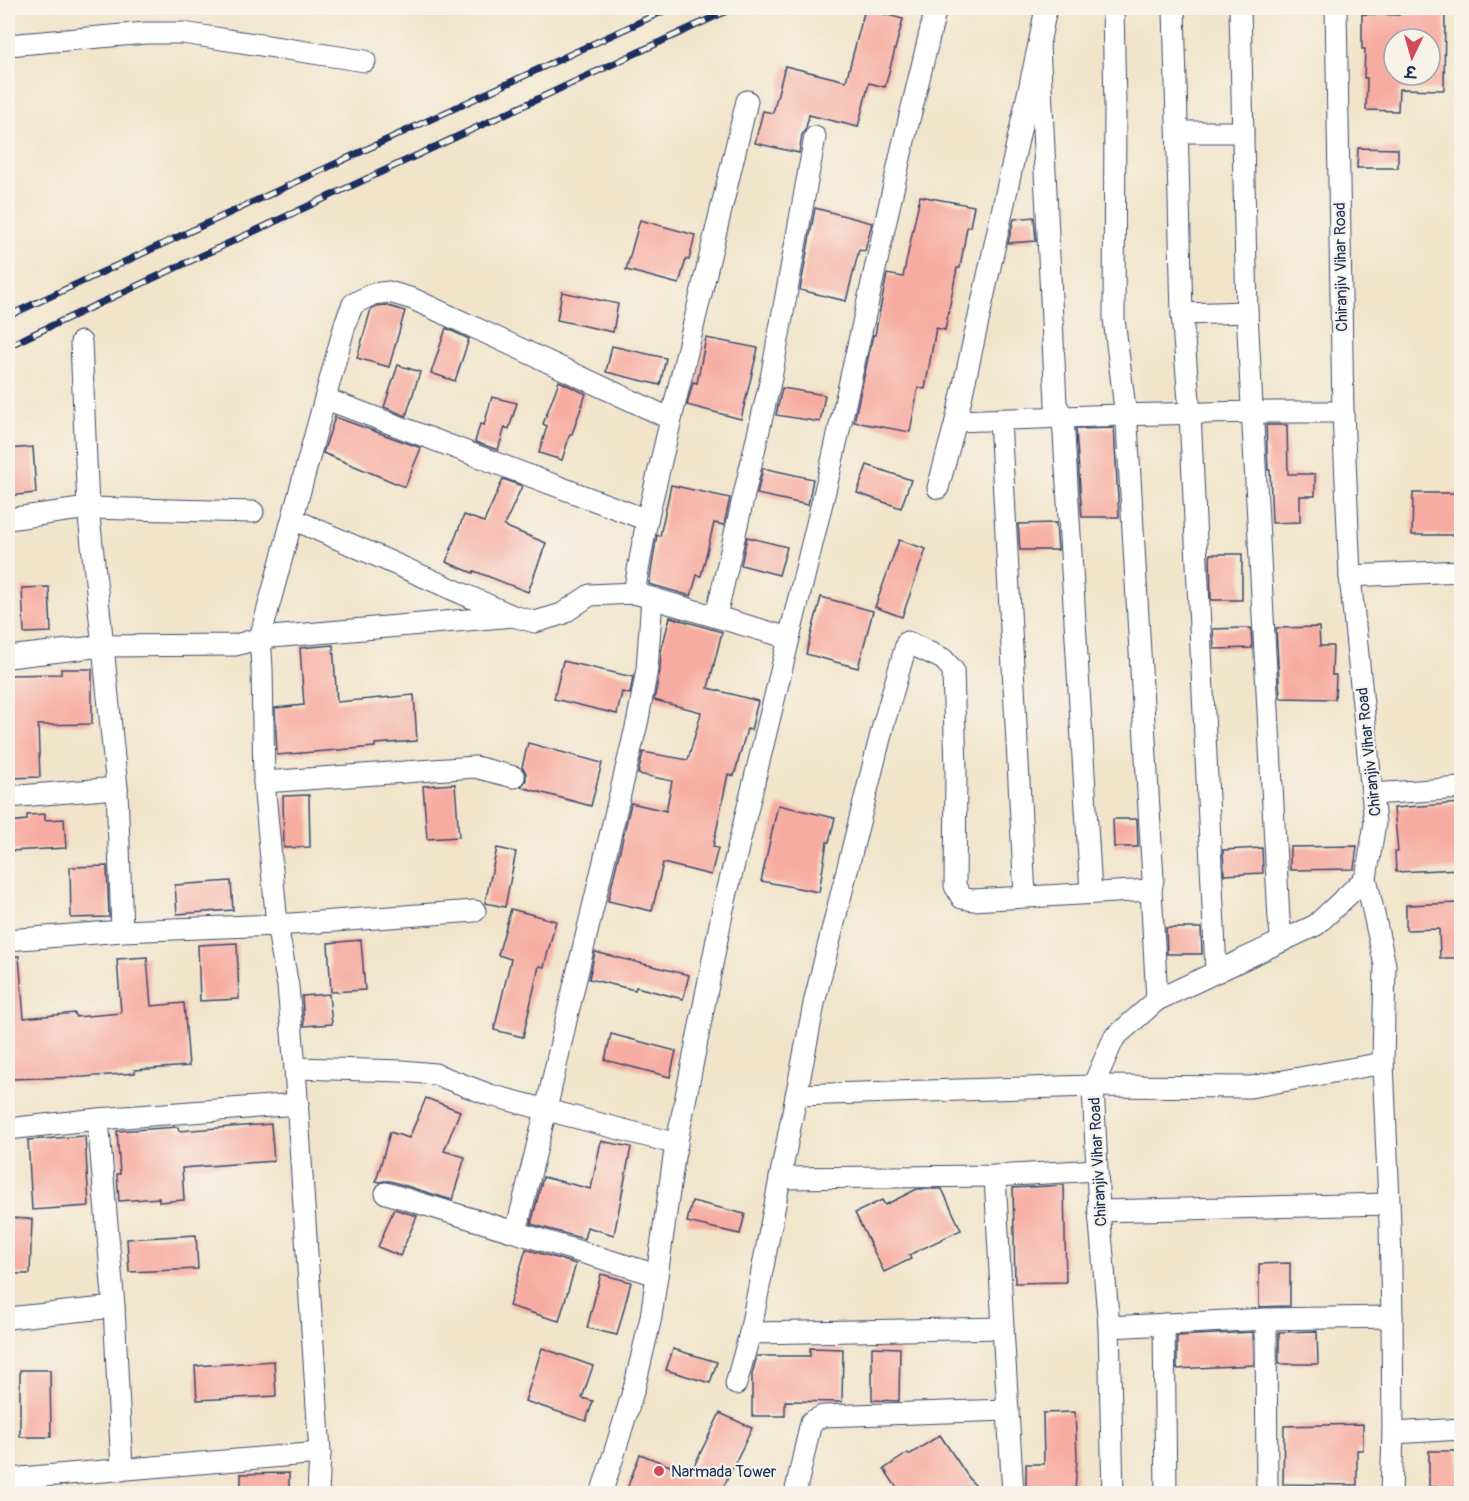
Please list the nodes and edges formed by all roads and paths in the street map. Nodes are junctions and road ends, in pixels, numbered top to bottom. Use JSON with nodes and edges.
{"nodes":[{"id":1,"x":936,"y":8,"type":"edge"},
{"id":2,"x":1046,"y":8,"type":"edge"},
{"id":3,"x":1113,"y":8,"type":"edge"},
{"id":4,"x":1174,"y":8,"type":"edge"},
{"id":5,"x":1240,"y":8,"type":"edge"},
{"id":6,"x":1336,"y":8,"type":"edge"},
{"id":7,"x":1039,"y":44,"type":"junction"},
{"id":8,"x":8,"y":45,"type":"edge"},
{"id":9,"x":365,"y":61,"type":"dead end"},
{"id":10,"x":747,"y":101,"type":"dead end"},
{"id":11,"x":1178,"y":132,"type":"junction"},
{"id":12,"x":1243,"y":132,"type":"junction"},
{"id":13,"x":815,"y":137,"type":"dead end"},
{"id":14,"x":1247,"y":312,"type":"junction"},
{"id":15,"x":1182,"y":314,"type":"junction"},
{"id":16,"x":81,"y":342,"type":"dead end"},
{"id":17,"x":326,"y":399,"type":"junction"},
{"id":18,"x":1254,"y":412,"type":"junction"},
{"id":19,"x":1343,"y":412,"type":"junction"},
{"id":20,"x":1190,"y":413,"type":"junction"},
{"id":21,"x":1125,"y":414,"type":"junction"},
{"id":22,"x":1063,"y":417,"type":"junction"},
{"id":23,"x":671,"y":419,"type":"junction"},
{"id":24,"x":1000,"y":419,"type":"junction"},
{"id":25,"x":956,"y":422,"type":"junction"},
{"id":26,"x":938,"y":488,"type":"dead end"},
{"id":27,"x":88,"y":508,"type":"junction"},
{"id":28,"x":253,"y":512,"type":"dead end"},
{"id":29,"x":8,"y":519,"type":"edge"},
{"id":30,"x":293,"y":519,"type":"junction"},
{"id":31,"x":647,"y":520,"type":"junction"},
{"id":32,"x":1461,"y":571,"type":"edge"},
{"id":33,"x":1350,"y":576,"type":"junction"},
{"id":34,"x":643,"y":595,"type":"junction"},
{"id":35,"x":513,"y":616,"type":"junction"},
{"id":36,"x":716,"y":616,"type":"junction"},
{"id":37,"x":260,"y":638,"type":"junction"},
{"id":38,"x":789,"y":638,"type":"junction"},
{"id":39,"x":103,"y":646,"type":"junction"},
{"id":40,"x":8,"y":657,"type":"edge"},
{"id":41,"x":514,"y":777,"type":"dead end"},
{"id":42,"x":264,"y":782,"type":"junction"},
{"id":43,"x":117,"y":788,"type":"junction"},
{"id":44,"x":1461,"y":788,"type":"edge"},
{"id":45,"x":1372,"y":795,"type":"junction"},
{"id":46,"x":8,"y":797,"type":"edge"},
{"id":47,"x":1366,"y":878,"type":"junction"},
{"id":48,"x":1151,"y":890,"type":"junction"},
{"id":49,"x":1090,"y":893,"type":"junction"},
{"id":50,"x":1025,"y":896,"type":"junction"},
{"id":51,"x":475,"y":911,"type":"dead end"},
{"id":52,"x":277,"y":925,"type":"junction"},
{"id":53,"x":122,"y":931,"type":"junction"},
{"id":54,"x":8,"y":940,"type":"edge"},
{"id":55,"x":1282,"y":941,"type":"junction"},
{"id":56,"x":1216,"y":971,"type":"junction"},
{"id":57,"x":1157,"y":1000,"type":"junction"},
{"id":58,"x":1383,"y":1063,"type":"junction"},
{"id":59,"x":296,"y":1068,"type":"junction"},
{"id":60,"x":1093,"y":1086,"type":"junction"},
{"id":61,"x":796,"y":1095,"type":"junction"},
{"id":62,"x":297,"y":1104,"type":"junction"},
{"id":63,"x":546,"y":1110,"type":"junction"},
{"id":64,"x":98,"y":1119,"type":"junction"},
{"id":65,"x":8,"y":1129,"type":"edge"},
{"id":66,"x":677,"y":1144,"type":"junction"},
{"id":67,"x":1096,"y":1170,"type":"junction"},
{"id":68,"x":995,"y":1176,"type":"junction"},
{"id":69,"x":780,"y":1178,"type":"junction"},
{"id":70,"x":386,"y":1193,"type":"dead end"},
{"id":71,"x":1389,"y":1204,"type":"junction"},
{"id":72,"x":1099,"y":1211,"type":"junction"},
{"id":73,"x":516,"y":1232,"type":"junction"},
{"id":74,"x":657,"y":1275,"type":"junction"},
{"id":75,"x":114,"y":1307,"type":"junction"},
{"id":76,"x":1392,"y":1317,"type":"junction"},
{"id":77,"x":8,"y":1318,"type":"edge"},
{"id":78,"x":1266,"y":1319,"type":"junction"},
{"id":79,"x":1164,"y":1324,"type":"junction"},
{"id":80,"x":1109,"y":1327,"type":"junction"},
{"id":81,"x":1003,"y":1328,"type":"junction"},
{"id":82,"x":750,"y":1333,"type":"junction"},
{"id":83,"x":736,"y":1384,"type":"dead end"},
{"id":84,"x":1008,"y":1410,"type":"junction"},
{"id":85,"x":1461,"y":1429,"type":"edge"},
{"id":86,"x":1393,"y":1433,"type":"junction"},
{"id":87,"x":320,"y":1453,"type":"junction"},
{"id":88,"x":122,"y":1470,"type":"junction"},
{"id":89,"x":8,"y":1479,"type":"edge"},
{"id":90,"x":318,"y":1494,"type":"edge"},
{"id":91,"x":601,"y":1494,"type":"edge"},
{"id":92,"x":795,"y":1494,"type":"edge"},
{"id":93,"x":1013,"y":1494,"type":"edge"},
{"id":94,"x":1113,"y":1494,"type":"edge"},
{"id":95,"x":1166,"y":1494,"type":"edge"},
{"id":96,"x":1267,"y":1494,"type":"edge"},
{"id":97,"x":1391,"y":1494,"type":"edge"}],
"edges":[{"from":1,"to":38,"type":"street"},
{"from":2,"to":7,"type":"street"},
{"from":3,"to":21,"type":"street"},
{"from":4,"to":11,"type":"street"},
{"from":5,"to":12,"type":"street"},
{"from":6,"to":19,"type":"street","name":"Chiranjiv Vihar Road"},
{"from":7,"to":22,"type":"street"},
{"from":7,"to":25,"type":"street"},
{"from":8,"to":9,"type":"street"},
{"from":10,"to":23,"type":"street"},
{"from":11,"to":12,"type":"street"},
{"from":11,"to":15,"type":"street"},
{"from":12,"to":14,"type":"street"},
{"from":13,"to":36,"type":"street"},
{"from":14,"to":15,"type":"street"},
{"from":14,"to":18,"type":"street"},
{"from":15,"to":20,"type":"street"},
{"from":16,"to":27,"type":"street"},
{"from":17,"to":23,"type":"street"},
{"from":17,"to":30,"type":"street"},
{"from":17,"to":31,"type":"street"},
{"from":18,"to":19,"type":"street"},
{"from":18,"to":20,"type":"street"},
{"from":18,"to":55,"type":"street"},
{"from":19,"to":33,"type":"street","name":"Chiranjiv Vihar Road"},
{"from":20,"to":21,"type":"street"},
{"from":20,"to":56,"type":"street"},
{"from":21,"to":22,"type":"street"},
{"from":21,"to":48,"type":"street"},
{"from":22,"to":24,"type":"street"},
{"from":22,"to":49,"type":"street"},
{"from":23,"to":31,"type":"street"},
{"from":24,"to":25,"type":"street"},
{"from":24,"to":50,"type":"street"},
{"from":25,"to":26,"type":"street"},
{"from":27,"to":28,"type":"street"},
{"from":27,"to":29,"type":"street"},
{"from":27,"to":39,"type":"street"},
{"from":30,"to":35,"type":"street"},
{"from":30,"to":37,"type":"street"},
{"from":31,"to":34,"type":"street"},
{"from":32,"to":33,"type":"street"},
{"from":33,"to":45,"type":"street","name":"Chiranjiv Vihar Road"},
{"from":34,"to":35,"type":"street"},
{"from":34,"to":36,"type":"street"},
{"from":34,"to":63,"type":"street"},
{"from":35,"to":37,"type":"street"},
{"from":36,"to":38,"type":"street"},
{"from":37,"to":39,"type":"street"},
{"from":37,"to":42,"type":"street"},
{"from":38,"to":66,"type":"street"},
{"from":39,"to":40,"type":"street"},
{"from":39,"to":43,"type":"street"},
{"from":41,"to":42,"type":"street"},
{"from":42,"to":52,"type":"street"},
{"from":43,"to":46,"type":"street"},
{"from":43,"to":53,"type":"street"},
{"from":44,"to":45,"type":"street"},
{"from":45,"to":47,"type":"street","name":"Chiranjiv Vihar Road"},
{"from":47,"to":55,"type":"street","name":"Chiranjiv Vihar Road"},
{"from":47,"to":58,"type":"street"},
{"from":48,"to":49,"type":"street"},
{"from":48,"to":57,"type":"street"},
{"from":49,"to":50,"type":"street"},
{"from":50,"to":61,"type":"street"},
{"from":51,"to":52,"type":"street"},
{"from":52,"to":53,"type":"street"},
{"from":52,"to":59,"type":"street"},
{"from":53,"to":54,"type":"street"},
{"from":55,"to":56,"type":"street","name":"Chiranjiv Vihar Road"},
{"from":56,"to":57,"type":"street","name":"Chiranjiv Vihar Road"},
{"from":57,"to":60,"type":"street","name":"Chiranjiv Vihar Road"},
{"from":58,"to":60,"type":"street"},
{"from":58,"to":71,"type":"street"},
{"from":59,"to":62,"type":"street"},
{"from":59,"to":63,"type":"street"},
{"from":60,"to":61,"type":"street"},
{"from":60,"to":67,"type":"street","name":"Chiranjiv Vihar Road"},
{"from":61,"to":69,"type":"street"},
{"from":62,"to":64,"type":"street"},
{"from":62,"to":87,"type":"street"},
{"from":63,"to":66,"type":"street"},
{"from":63,"to":73,"type":"street"},
{"from":64,"to":65,"type":"street"},
{"from":64,"to":75,"type":"street"},
{"from":66,"to":74,"type":"street"},
{"from":67,"to":68,"type":"street"},
{"from":67,"to":72,"type":"street","name":"Chiranjiv Vihar Road"},
{"from":68,"to":69,"type":"street"},
{"from":68,"to":81,"type":"street"},
{"from":69,"to":82,"type":"street"},
{"from":70,"to":73,"type":"street"},
{"from":71,"to":72,"type":"street"},
{"from":71,"to":76,"type":"street"},
{"from":72,"to":80,"type":"street","name":"Chiranjiv Vihar Road"},
{"from":73,"to":74,"type":"street"},
{"from":74,"to":91,"type":"street"},
{"from":75,"to":77,"type":"street"},
{"from":75,"to":88,"type":"street"},
{"from":76,"to":78,"type":"street"},
{"from":76,"to":86,"type":"street"},
{"from":78,"to":79,"type":"street"},
{"from":78,"to":96,"type":"street"},
{"from":79,"to":80,"type":"street"},
{"from":79,"to":95,"type":"street"},
{"from":80,"to":94,"type":"street","name":"Chiranjiv Vihar Road"},
{"from":81,"to":82,"type":"street"},
{"from":81,"to":84,"type":"street"},
{"from":82,"to":83,"type":"street"},
{"from":84,"to":92,"type":"street"},
{"from":84,"to":93,"type":"street"},
{"from":85,"to":86,"type":"street"},
{"from":86,"to":97,"type":"street"},
{"from":87,"to":88,"type":"street"},
{"from":87,"to":90,"type":"street"},
{"from":88,"to":89,"type":"street"}]}
